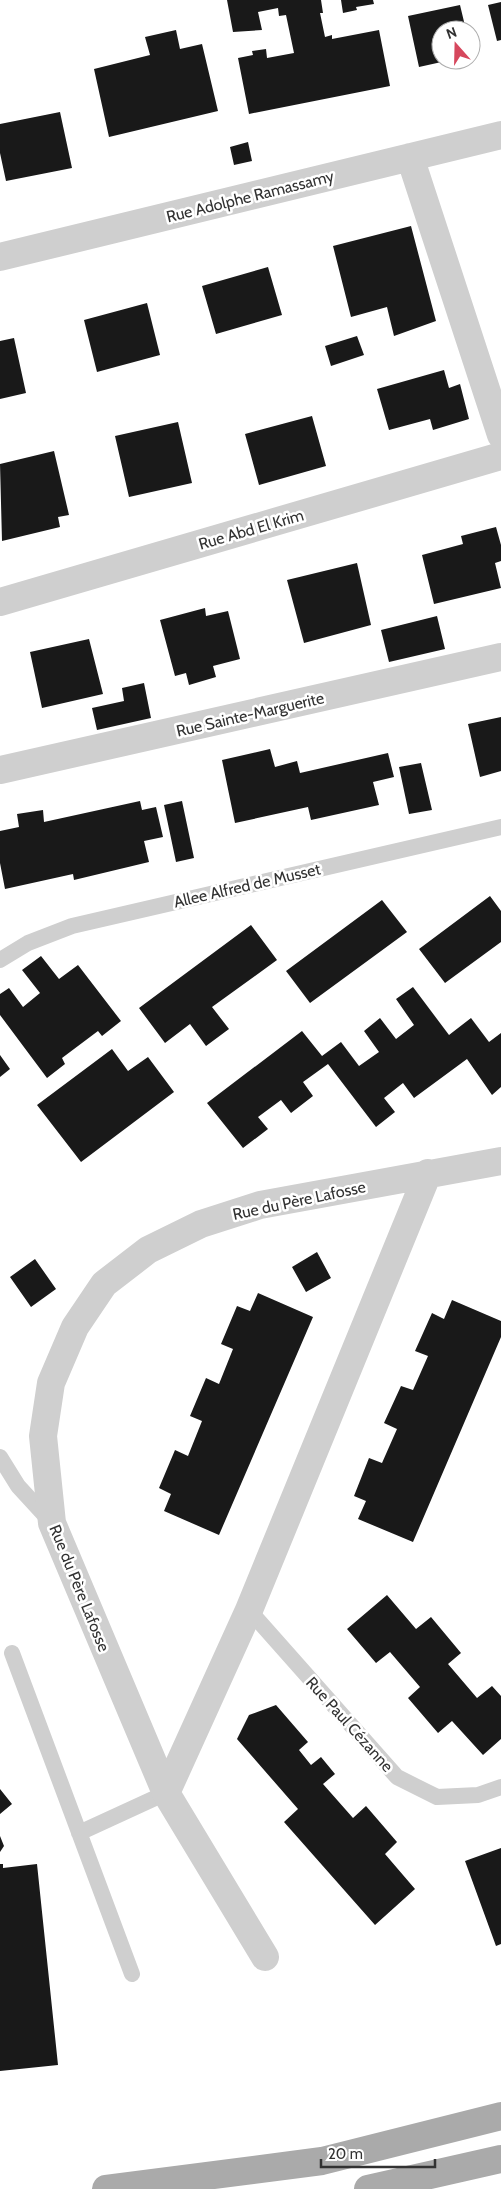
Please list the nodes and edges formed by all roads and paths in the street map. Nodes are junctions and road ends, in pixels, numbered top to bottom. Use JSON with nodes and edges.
{"nodes":[{"id":1,"x":501,"y":135,"type":"edge"},
{"id":2,"x":410,"y":157,"type":"junction"},
{"id":3,"x":0,"y":257,"type":"edge"},
{"id":4,"x":501,"y":435,"type":"edge"},
{"id":5,"x":501,"y":456,"type":"edge"},
{"id":6,"x":0,"y":602,"type":"edge"},
{"id":7,"x":501,"y":657,"type":"edge"},
{"id":8,"x":0,"y":770,"type":"edge"},
{"id":9,"x":501,"y":826,"type":"edge"},
{"id":10,"x":0,"y":960,"type":"edge"},
{"id":11,"x":501,"y":1160,"type":"edge"},
{"id":12,"x":428,"y":1173,"type":"junction"},
{"id":13,"x":0,"y":1457,"type":"edge"},
{"id":14,"x":52,"y":1523,"type":"junction"},
{"id":15,"x":249,"y":1610,"type":"junction"},
{"id":16,"x":12,"y":1653,"type":"dead end"},
{"id":17,"x":501,"y":1787,"type":"edge"},
{"id":18,"x":166,"y":1793,"type":"junction"},
{"id":19,"x":79,"y":1833,"type":"junction"},
{"id":20,"x":265,"y":1957,"type":"dead end"},
{"id":21,"x":132,"y":1974,"type":"dead end"},
{"id":22,"x":501,"y":2116,"type":"edge"},
{"id":23,"x":501,"y":2159,"type":"edge"},
{"id":24,"x":106,"y":2189,"type":"edge"},
{"id":25,"x":368,"y":2189,"type":"edge"}],
"edges":[{"from":1,"to":2,"type":"street","name":"Rue Adolphe Ramassamy"},
{"from":2,"to":3,"type":"street","name":"Rue Adolphe Ramassamy"},
{"from":2,"to":4,"type":"street"},
{"from":5,"to":6,"type":"street","name":"Rue Abd El Krim"},
{"from":7,"to":8,"type":"street","name":"Rue Sainte-Marguerite"},
{"from":9,"to":10,"type":"lane","name":"Allee Alfred de Musset"},
{"from":11,"to":12,"type":"street","name":"Rue du Père Lafosse"},
{"from":12,"to":14,"type":"street","name":"Rue du Père Lafosse"},
{"from":12,"to":15,"type":"street"},
{"from":13,"to":14,"type":"lane"},
{"from":14,"to":18,"type":"street","name":"Rue du Père Lafosse"},
{"from":15,"to":17,"type":"lane","name":"Rue Paul Cézanne"},
{"from":15,"to":18,"type":"street"},
{"from":16,"to":19,"type":"lane"},
{"from":18,"to":19,"type":"lane"},
{"from":18,"to":20,"type":"street","name":"Rue du Père Lafosse"},
{"from":19,"to":21,"type":"lane"},
{"from":22,"to":24,"type":"main road"},
{"from":23,"to":25,"type":"main road"}]}
